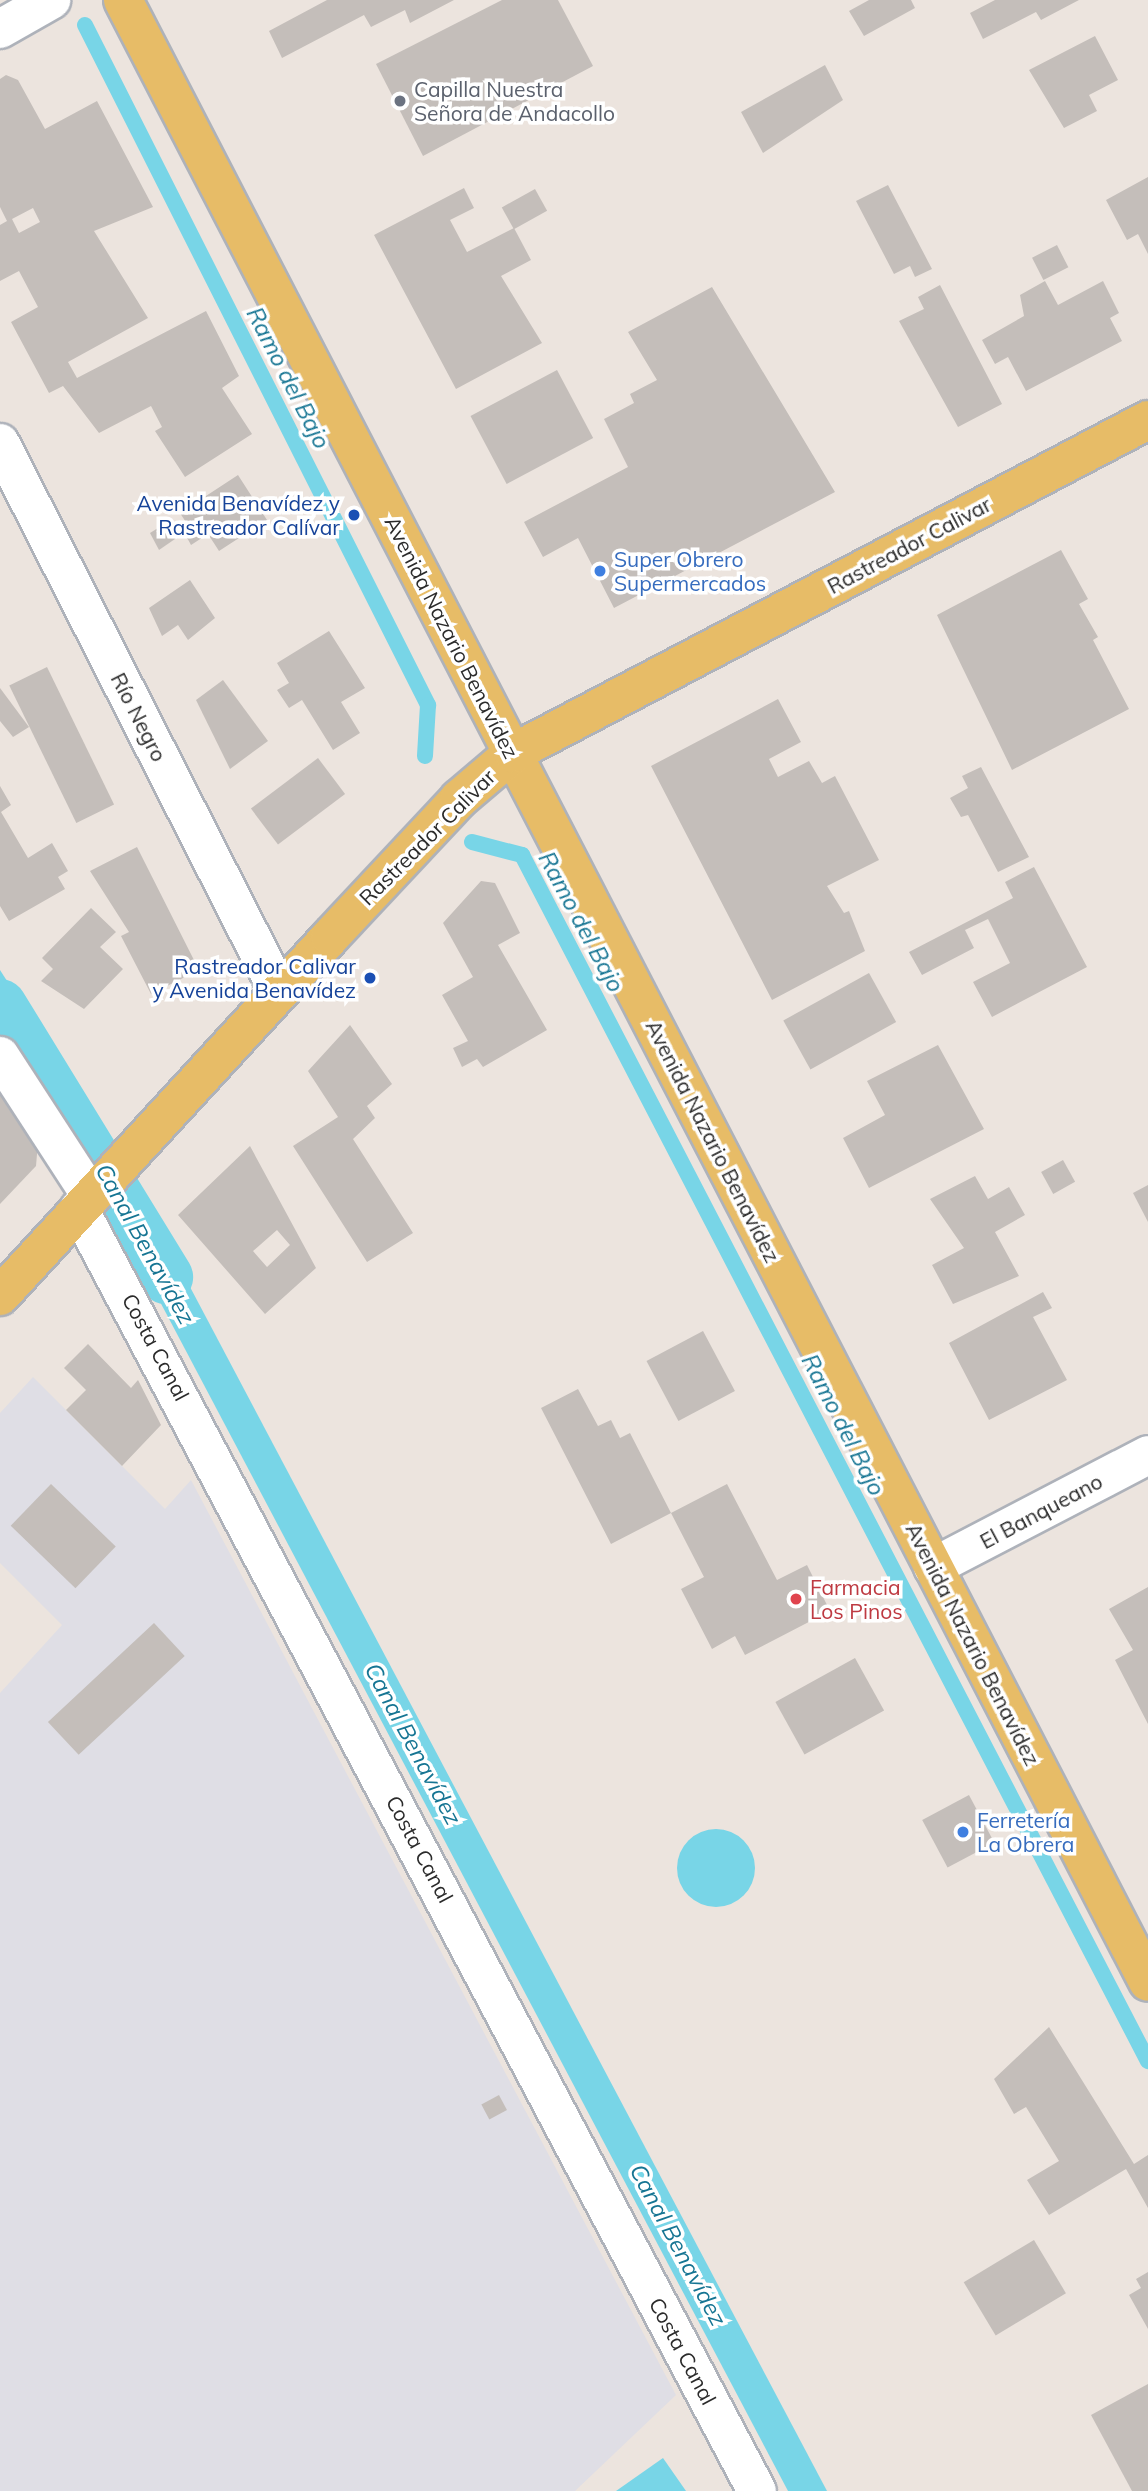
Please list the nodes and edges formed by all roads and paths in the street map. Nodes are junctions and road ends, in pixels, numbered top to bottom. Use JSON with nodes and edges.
{"nodes":[{"id":1,"x":51,"y":0,"type":"edge"},
{"id":2,"x":123,"y":0,"type":"edge"},
{"id":3,"x":0,"y":29,"type":"edge"},
{"id":4,"x":1148,"y":420,"type":"edge"},
{"id":5,"x":0,"y":443,"type":"edge"},
{"id":6,"x":513,"y":753,"type":"junction"},
{"id":7,"x":279,"y":992,"type":"junction"},
{"id":8,"x":0,"y":1056,"type":"edge"},
{"id":9,"x":97,"y":1189,"type":"junction"},
{"id":10,"x":0,"y":1296,"type":"edge"},
{"id":11,"x":1148,"y":1455,"type":"edge"},
{"id":12,"x":933,"y":1567,"type":"junction"},
{"id":13,"x":1148,"y":1982,"type":"edge"},
{"id":14,"x":757,"y":2491,"type":"edge"}],
"edges":[{"from":1,"to":3,"type":"street"},
{"from":2,"to":6,"type":"main road","name":"Avenida Nazario Benavídez"},
{"from":4,"to":6,"type":"main road","name":"Rastreador Calivar"},
{"from":5,"to":7,"type":"street","name":"Río Negro"},
{"from":6,"to":7,"type":"main road","name":"Rastreador Calivar"},
{"from":6,"to":12,"type":"main road","name":"Avenida Nazario Benavídez"},
{"from":7,"to":9,"type":"main road","name":"Rastreador Calivar"},
{"from":8,"to":9,"type":"street","name":"Costa Canal"},
{"from":9,"to":10,"type":"main road","name":"Rastreador Calivar"},
{"from":9,"to":14,"type":"street","name":"Costa Canal"},
{"from":11,"to":12,"type":"street","name":"El Banqueano"},
{"from":12,"to":13,"type":"main road","name":"Avenida Nazario Benavídez"}]}
